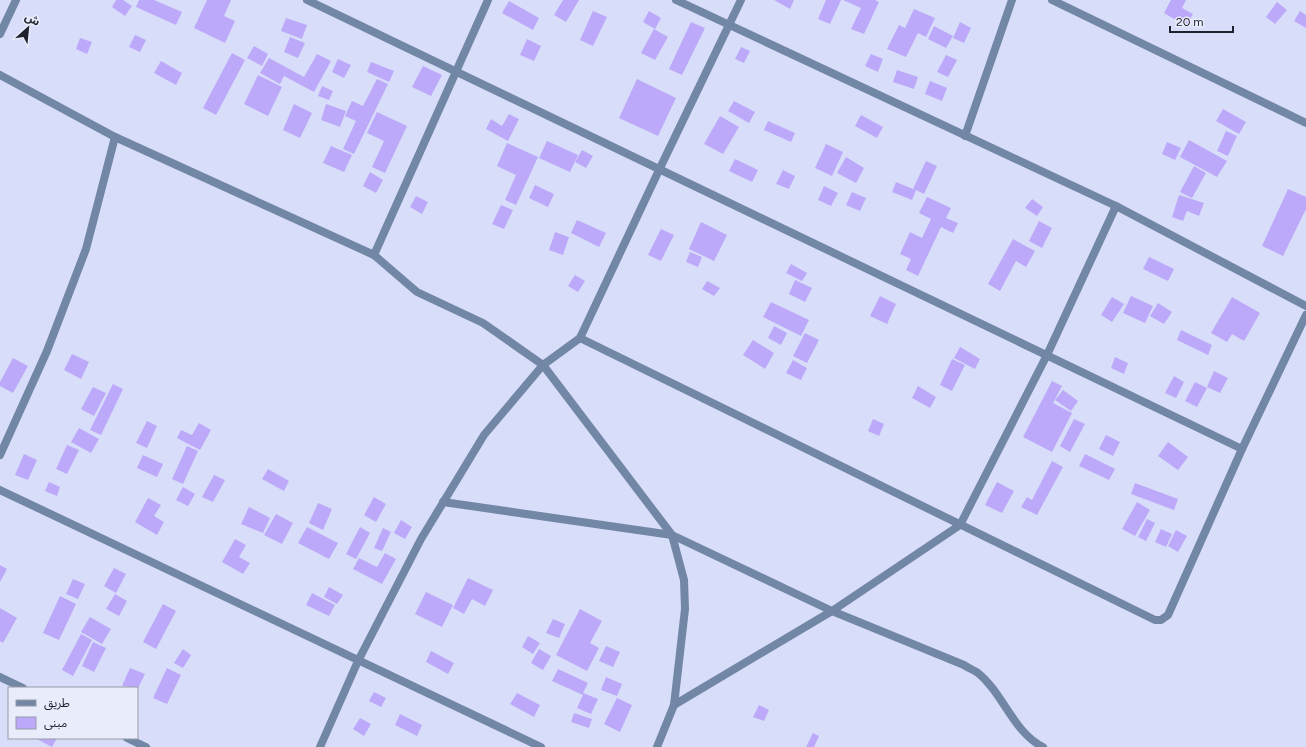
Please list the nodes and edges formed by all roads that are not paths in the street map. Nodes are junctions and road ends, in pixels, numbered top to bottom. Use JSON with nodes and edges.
{"nodes":[{"id":1,"x":16,"y":0,"type":"edge"},
{"id":2,"x":307,"y":0,"type":"edge"},
{"id":3,"x":488,"y":0,"type":"edge"},
{"id":4,"x":676,"y":0,"type":"edge"},
{"id":5,"x":741,"y":0,"type":"edge"},
{"id":6,"x":1012,"y":0,"type":"edge"},
{"id":7,"x":1052,"y":0,"type":"edge"},
{"id":8,"x":729,"y":25,"type":"junction"},
{"id":9,"x":0,"y":34,"type":"edge"},
{"id":10,"x":455,"y":72,"type":"junction"},
{"id":11,"x":0,"y":75,"type":"edge"},
{"id":12,"x":1306,"y":123,"type":"edge"},
{"id":13,"x":965,"y":136,"type":"junction"},
{"id":14,"x":115,"y":138,"type":"junction"},
{"id":15,"x":660,"y":168,"type":"junction"},
{"id":16,"x":1116,"y":206,"type":"junction"},
{"id":17,"x":374,"y":255,"type":"junction"},
{"id":18,"x":1306,"y":306,"type":"edge"},
{"id":19,"x":1306,"y":315,"type":"edge"},
{"id":20,"x":580,"y":338,"type":"junction"},
{"id":21,"x":1047,"y":355,"type":"junction"},
{"id":22,"x":543,"y":365,"type":"junction"},
{"id":23,"x":1242,"y":449,"type":"junction"},
{"id":24,"x":0,"y":455,"type":"edge"},
{"id":25,"x":0,"y":490,"type":"edge"},
{"id":26,"x":443,"y":502,"type":"junction"},
{"id":27,"x":960,"y":525,"type":"junction"},
{"id":28,"x":672,"y":535,"type":"junction"},
{"id":29,"x":832,"y":611,"type":"junction"},
{"id":30,"x":358,"y":662,"type":"junction"},
{"id":31,"x":0,"y":677,"type":"edge"},
{"id":32,"x":21,"y":687,"type":"edge"},
{"id":33,"x":674,"y":704,"type":"junction"},
{"id":34,"x":129,"y":739,"type":"edge"},
{"id":35,"x":146,"y":747,"type":"edge"},
{"id":36,"x":320,"y":747,"type":"edge"},
{"id":37,"x":541,"y":747,"type":"edge"},
{"id":38,"x":657,"y":747,"type":"edge"},
{"id":39,"x":1043,"y":747,"type":"edge"}],
"edges":[{"from":1,"to":9,"type":"street"},
{"from":2,"to":10,"type":"street"},
{"from":3,"to":10,"type":"street"},
{"from":4,"to":8,"type":"street"},
{"from":5,"to":8,"type":"street"},
{"from":6,"to":13,"type":"street"},
{"from":7,"to":12,"type":"street"},
{"from":8,"to":13,"type":"street"},
{"from":8,"to":15,"type":"street"},
{"from":10,"to":15,"type":"street"},
{"from":10,"to":17,"type":"street"},
{"from":11,"to":14,"type":"street"},
{"from":13,"to":16,"type":"street"},
{"from":14,"to":17,"type":"street"},
{"from":14,"to":24,"type":"street"},
{"from":15,"to":20,"type":"street"},
{"from":15,"to":21,"type":"street"},
{"from":16,"to":18,"type":"street"},
{"from":16,"to":21,"type":"street"},
{"from":17,"to":22,"type":"street"},
{"from":19,"to":23,"type":"street"},
{"from":20,"to":22,"type":"street"},
{"from":20,"to":27,"type":"street"},
{"from":21,"to":23,"type":"street"},
{"from":21,"to":27,"type":"street"},
{"from":22,"to":26,"type":"street"},
{"from":22,"to":28,"type":"street"},
{"from":23,"to":27,"type":"street"},
{"from":25,"to":30,"type":"street"},
{"from":26,"to":28,"type":"street"},
{"from":26,"to":30,"type":"street"},
{"from":27,"to":29,"type":"street"},
{"from":28,"to":29,"type":"street"},
{"from":28,"to":33,"type":"street"},
{"from":29,"to":33,"type":"street"},
{"from":29,"to":39,"type":"street"},
{"from":30,"to":36,"type":"street"},
{"from":30,"to":37,"type":"street"},
{"from":31,"to":32,"type":"street"},
{"from":33,"to":38,"type":"street"},
{"from":34,"to":35,"type":"street"}]}
